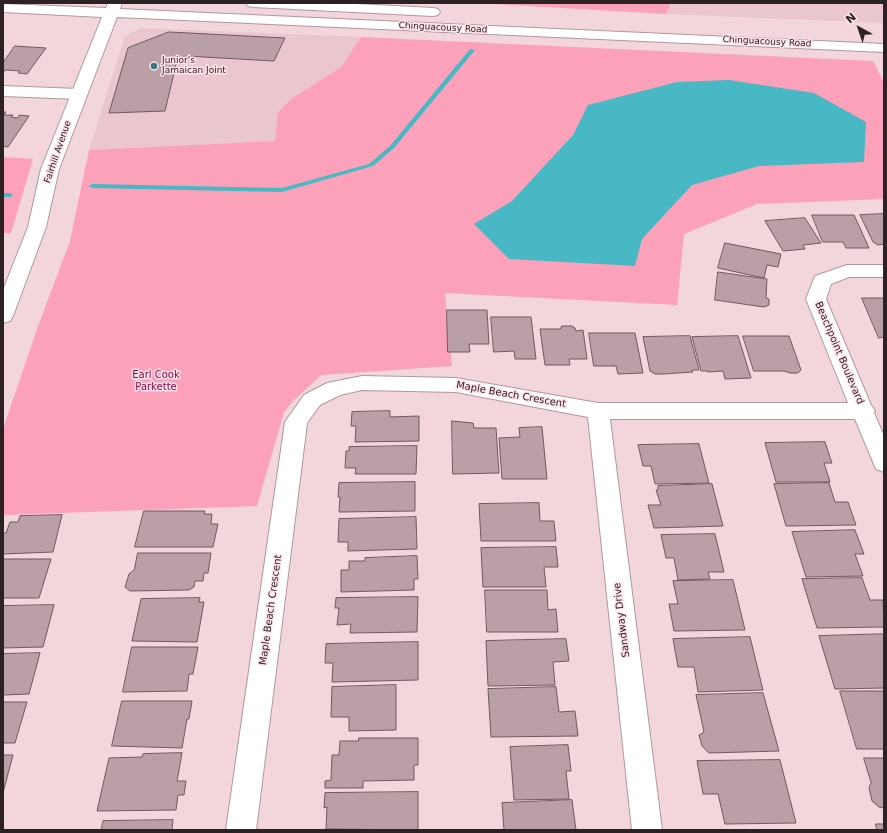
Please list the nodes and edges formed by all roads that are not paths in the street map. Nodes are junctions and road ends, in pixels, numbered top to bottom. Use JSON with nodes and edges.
{"nodes":[{"id":1,"x":253,"y":3,"type":"edge"},
{"id":2,"x":3,"y":8,"type":"edge"},
{"id":3,"x":113,"y":8,"type":"edge"},
{"id":4,"x":447,"y":13,"type":"dead end"},
{"id":5,"x":884,"y":48,"type":"edge"},
{"id":6,"x":3,"y":91,"type":"edge"},
{"id":7,"x":79,"y":94,"type":"junction"},
{"id":8,"x":884,"y":271,"type":"edge"},
{"id":9,"x":3,"y":316,"type":"edge"},
{"id":10,"x":598,"y":410,"type":"junction"},
{"id":11,"x":864,"y":411,"type":"junction"},
{"id":12,"x":884,"y":463,"type":"edge"},
{"id":13,"x":241,"y":830,"type":"edge"},
{"id":14,"x":646,"y":830,"type":"edge"}],
"edges":[{"from":1,"to":4,"type":"street","name":"Chinguacousy Road"},
{"from":2,"to":3,"type":"street","name":"Chinguacousy Road"},
{"from":3,"to":5,"type":"street","name":"Chinguacousy Road"},
{"from":3,"to":7,"type":"street","name":"Fairhill Avenue"},
{"from":6,"to":7,"type":"street"},
{"from":7,"to":9,"type":"street","name":"Fairhill Avenue"},
{"from":8,"to":11,"type":"street","name":"Beachpoint Boulevard"},
{"from":10,"to":11,"type":"street","name":"Maple Beach Crescent"},
{"from":10,"to":13,"type":"street","name":"Maple Beach Crescent"},
{"from":10,"to":14,"type":"street","name":"Sandway Drive"},
{"from":11,"to":12,"type":"street","name":"Beachpoint Boulevard"}]}
